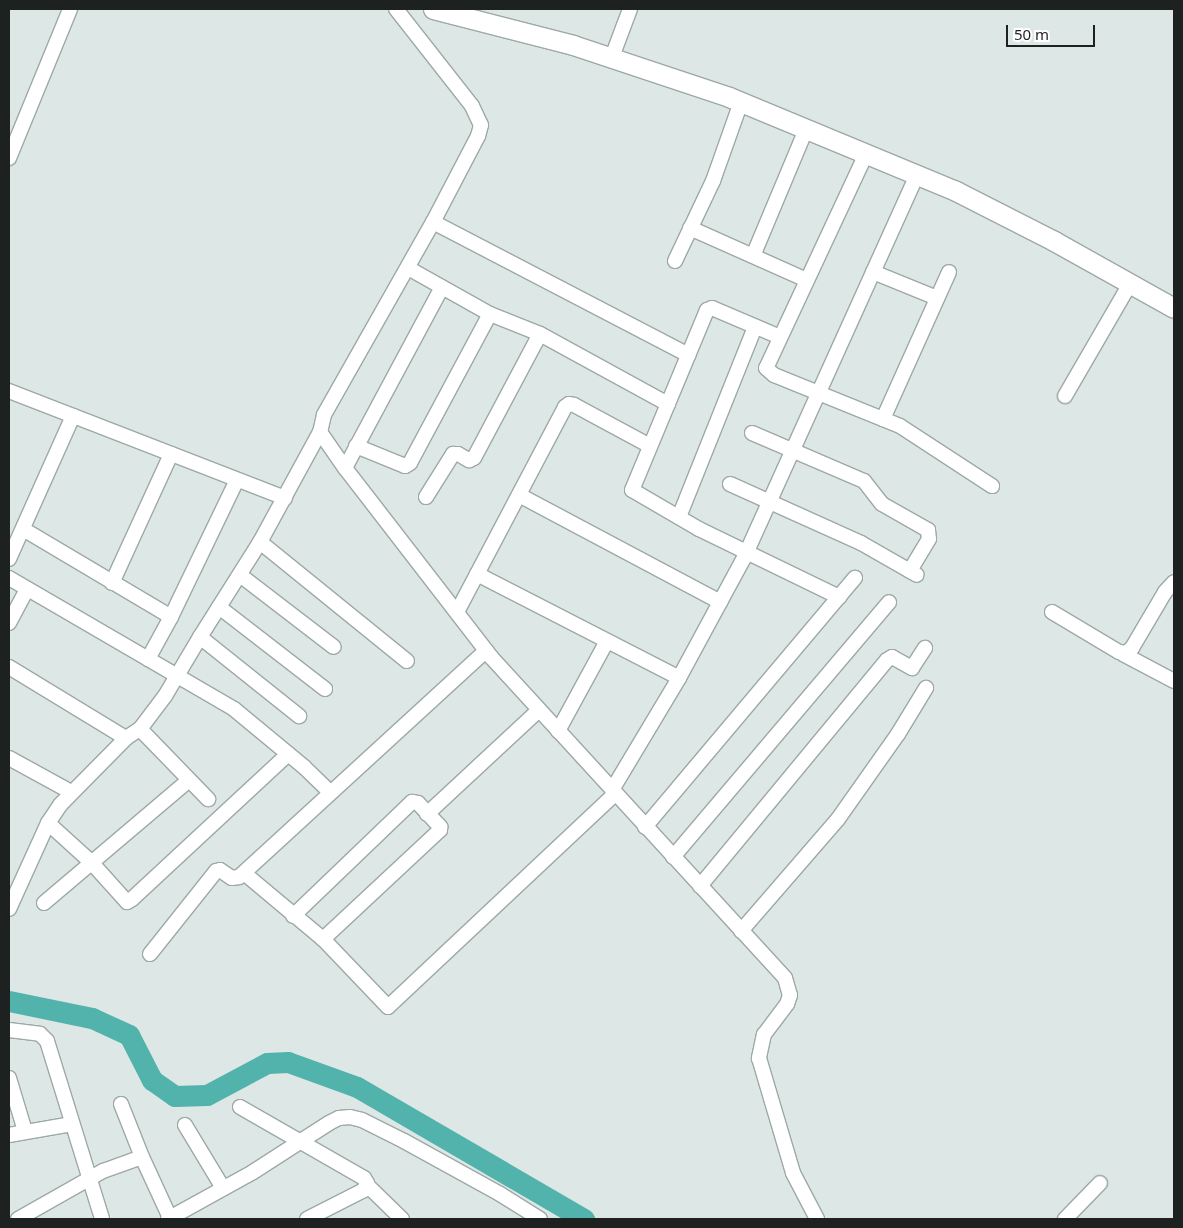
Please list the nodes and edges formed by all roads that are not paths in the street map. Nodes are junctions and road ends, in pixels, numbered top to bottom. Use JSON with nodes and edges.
{"nodes":[{"id":1,"x":70,"y":9,"type":"edge"},
{"id":2,"x":396,"y":9,"type":"edge"},
{"id":3,"x":433,"y":9,"type":"edge"},
{"id":4,"x":630,"y":9,"type":"edge"},
{"id":5,"x":467,"y":12,"type":"edge"},
{"id":6,"x":612,"y":57,"type":"junction"},
{"id":7,"x":741,"y":102,"type":"junction"},
{"id":8,"x":806,"y":129,"type":"junction"},
{"id":9,"x":866,"y":154,"type":"junction"},
{"id":10,"x":9,"y":158,"type":"edge"},
{"id":11,"x":917,"y":175,"type":"junction"},
{"id":12,"x":433,"y":222,"type":"junction"},
{"id":13,"x":690,"y":228,"type":"junction"},
{"id":14,"x":753,"y":256,"type":"junction"},
{"id":15,"x":675,"y":262,"type":"dead end"},
{"id":16,"x":408,"y":268,"type":"junction"},
{"id":17,"x":873,"y":272,"type":"junction"},
{"id":18,"x":949,"y":272,"type":"dead end"},
{"id":19,"x":807,"y":280,"type":"junction"},
{"id":20,"x":1130,"y":284,"type":"junction"},
{"id":21,"x":442,"y":287,"type":"junction"},
{"id":22,"x":937,"y":298,"type":"junction"},
{"id":23,"x":1174,"y":308,"type":"edge"},
{"id":24,"x":490,"y":314,"type":"junction"},
{"id":25,"x":754,"y":327,"type":"junction"},
{"id":26,"x":540,"y":334,"type":"junction"},
{"id":27,"x":780,"y":337,"type":"junction"},
{"id":28,"x":688,"y":355,"type":"junction"},
{"id":29,"x":9,"y":391,"type":"edge"},
{"id":30,"x":818,"y":393,"type":"junction"},
{"id":31,"x":1066,"y":396,"type":"dead end"},
{"id":32,"x":668,"y":404,"type":"junction"},
{"id":33,"x":73,"y":416,"type":"junction"},
{"id":34,"x":884,"y":419,"type":"junction"},
{"id":35,"x":320,"y":432,"type":"junction"},
{"id":36,"x":752,"y":433,"type":"dead end"},
{"id":37,"x":356,"y":446,"type":"junction"},
{"id":38,"x":650,"y":446,"type":"junction"},
{"id":39,"x":793,"y":449,"type":"junction"},
{"id":40,"x":171,"y":454,"type":"junction"},
{"id":41,"x":345,"y":468,"type":"junction"},
{"id":42,"x":236,"y":482,"type":"junction"},
{"id":43,"x":730,"y":484,"type":"dead end"},
{"id":44,"x":992,"y":486,"type":"dead end"},
{"id":45,"x":519,"y":496,"type":"junction"},
{"id":46,"x":426,"y":497,"type":"dead end"},
{"id":47,"x":285,"y":498,"type":"junction"},
{"id":48,"x":769,"y":502,"type":"junction"},
{"id":49,"x":679,"y":516,"type":"junction"},
{"id":50,"x":23,"y":529,"type":"junction"},
{"id":51,"x":260,"y":542,"type":"junction"},
{"id":52,"x":747,"y":551,"type":"junction"},
{"id":53,"x":9,"y":559,"type":"edge"},
{"id":54,"x":477,"y":574,"type":"junction"},
{"id":55,"x":240,"y":575,"type":"junction"},
{"id":56,"x":9,"y":578,"type":"edge"},
{"id":57,"x":855,"y":578,"type":"dead end"},
{"id":58,"x":112,"y":582,"type":"junction"},
{"id":59,"x":1174,"y":582,"type":"edge"},
{"id":60,"x":27,"y":589,"type":"junction"},
{"id":61,"x":839,"y":596,"type":"junction"},
{"id":62,"x":720,"y":602,"type":"junction"},
{"id":63,"x":889,"y":602,"type":"dead end"},
{"id":64,"x":218,"y":607,"type":"junction"},
{"id":65,"x":457,"y":612,"type":"junction"},
{"id":66,"x":1052,"y":612,"type":"dead end"},
{"id":67,"x":171,"y":617,"type":"junction"},
{"id":68,"x":9,"y":623,"type":"edge"},
{"id":69,"x":200,"y":636,"type":"junction"},
{"id":70,"x":607,"y":641,"type":"junction"},
{"id":71,"x":334,"y":648,"type":"dead end"},
{"id":72,"x":924,"y":648,"type":"dead end"},
{"id":73,"x":486,"y":651,"type":"junction"},
{"id":74,"x":1123,"y":654,"type":"junction"},
{"id":75,"x":148,"y":659,"type":"junction"},
{"id":76,"x":406,"y":661,"type":"dead end"},
{"id":77,"x":9,"y":667,"type":"edge"},
{"id":78,"x":178,"y":676,"type":"junction"},
{"id":79,"x":679,"y":678,"type":"junction"},
{"id":80,"x":1174,"y":682,"type":"edge"},
{"id":81,"x":926,"y":688,"type":"dead end"},
{"id":82,"x":326,"y":689,"type":"dead end"},
{"id":83,"x":539,"y":710,"type":"junction"},
{"id":84,"x":298,"y":716,"type":"dead end"},
{"id":85,"x":140,"y":729,"type":"junction"},
{"id":86,"x":558,"y":731,"type":"junction"},
{"id":87,"x":126,"y":738,"type":"junction"},
{"id":88,"x":288,"y":754,"type":"junction"},
{"id":89,"x":9,"y":758,"type":"edge"},
{"id":90,"x":189,"y":780,"type":"junction"},
{"id":91,"x":71,"y":792,"type":"junction"},
{"id":92,"x":330,"y":792,"type":"junction"},
{"id":93,"x":614,"y":792,"type":"junction"},
{"id":94,"x":208,"y":799,"type":"dead end"},
{"id":95,"x":427,"y":814,"type":"junction"},
{"id":96,"x":48,"y":824,"type":"junction"},
{"id":97,"x":645,"y":827,"type":"junction"},
{"id":98,"x":673,"y":857,"type":"junction"},
{"id":99,"x":91,"y":862,"type":"junction"},
{"id":100,"x":244,"y":873,"type":"junction"},
{"id":101,"x":700,"y":886,"type":"junction"},
{"id":102,"x":44,"y":904,"type":"dead end"},
{"id":103,"x":9,"y":909,"type":"edge"},
{"id":104,"x":293,"y":916,"type":"junction"},
{"id":105,"x":741,"y":931,"type":"junction"},
{"id":106,"x":323,"y":939,"type":"junction"},
{"id":107,"x":150,"y":954,"type":"dead end"},
{"id":108,"x":9,"y":1030,"type":"edge"},
{"id":109,"x":9,"y":1078,"type":"edge"},
{"id":110,"x":121,"y":1104,"type":"dead end"},
{"id":111,"x":240,"y":1106,"type":"dead end"},
{"id":112,"x":72,"y":1124,"type":"junction"},
{"id":113,"x":185,"y":1125,"type":"dead end"},
{"id":114,"x":24,"y":1131,"type":"junction"},
{"id":115,"x":9,"y":1135,"type":"edge"},
{"id":116,"x":301,"y":1142,"type":"junction"},
{"id":117,"x":142,"y":1157,"type":"junction"},
{"id":118,"x":88,"y":1179,"type":"junction"},
{"id":119,"x":1100,"y":1183,"type":"dead end"},
{"id":120,"x":367,"y":1185,"type":"junction"},
{"id":121,"x":223,"y":1188,"type":"junction"},
{"id":122,"x":18,"y":1219,"type":"edge"},
{"id":123,"x":102,"y":1219,"type":"edge"},
{"id":124,"x":169,"y":1219,"type":"edge"},
{"id":125,"x":307,"y":1219,"type":"edge"},
{"id":126,"x":402,"y":1219,"type":"edge"},
{"id":127,"x":540,"y":1219,"type":"edge"},
{"id":128,"x":817,"y":1219,"type":"edge"},
{"id":129,"x":1065,"y":1219,"type":"edge"}],
"edges":[{"from":1,"to":10,"type":"street"},
{"from":2,"to":12,"type":"street"},
{"from":3,"to":5,"type":"street"},
{"from":4,"to":6,"type":"street"},
{"from":5,"to":6,"type":"street"},
{"from":6,"to":7,"type":"street"},
{"from":7,"to":8,"type":"street"},
{"from":7,"to":13,"type":"street"},
{"from":8,"to":9,"type":"street"},
{"from":8,"to":14,"type":"street"},
{"from":9,"to":11,"type":"street"},
{"from":9,"to":19,"type":"street"},
{"from":11,"to":17,"type":"street"},
{"from":11,"to":20,"type":"street"},
{"from":12,"to":16,"type":"street"},
{"from":12,"to":28,"type":"street"},
{"from":13,"to":14,"type":"street"},
{"from":13,"to":15,"type":"street"},
{"from":14,"to":19,"type":"street"},
{"from":16,"to":21,"type":"street"},
{"from":16,"to":35,"type":"street"},
{"from":17,"to":22,"type":"street"},
{"from":17,"to":30,"type":"street"},
{"from":18,"to":22,"type":"street"},
{"from":19,"to":27,"type":"street"},
{"from":20,"to":23,"type":"street"},
{"from":20,"to":31,"type":"street"},
{"from":21,"to":24,"type":"street"},
{"from":21,"to":37,"type":"street"},
{"from":22,"to":34,"type":"street"},
{"from":24,"to":26,"type":"street"},
{"from":24,"to":37,"type":"street"},
{"from":25,"to":27,"type":"street"},
{"from":25,"to":28,"type":"street"},
{"from":25,"to":49,"type":"street"},
{"from":26,"to":32,"type":"street"},
{"from":26,"to":46,"type":"street"},
{"from":27,"to":30,"type":"street"},
{"from":28,"to":32,"type":"street"},
{"from":29,"to":33,"type":"street"},
{"from":30,"to":34,"type":"street"},
{"from":30,"to":39,"type":"street"},
{"from":32,"to":38,"type":"street"},
{"from":33,"to":40,"type":"street"},
{"from":33,"to":50,"type":"street"},
{"from":34,"to":44,"type":"street"},
{"from":35,"to":41,"type":"street"},
{"from":35,"to":47,"type":"street"},
{"from":36,"to":39,"type":"street"},
{"from":37,"to":41,"type":"street"},
{"from":38,"to":45,"type":"street"},
{"from":38,"to":49,"type":"street"},
{"from":39,"to":48,"type":"street"},
{"from":39,"to":48,"type":"street"},
{"from":40,"to":42,"type":"street"},
{"from":40,"to":58,"type":"street"},
{"from":41,"to":65,"type":"street"},
{"from":42,"to":47,"type":"street"},
{"from":42,"to":67,"type":"street"},
{"from":43,"to":48,"type":"street"},
{"from":45,"to":54,"type":"street"},
{"from":45,"to":62,"type":"street"},
{"from":47,"to":51,"type":"street"},
{"from":48,"to":52,"type":"street"},
{"from":49,"to":52,"type":"street"},
{"from":50,"to":53,"type":"street"},
{"from":50,"to":58,"type":"street"},
{"from":51,"to":55,"type":"street"},
{"from":51,"to":76,"type":"street"},
{"from":52,"to":61,"type":"street"},
{"from":52,"to":62,"type":"street"},
{"from":54,"to":65,"type":"street"},
{"from":54,"to":70,"type":"street"},
{"from":55,"to":64,"type":"street"},
{"from":55,"to":71,"type":"street"},
{"from":56,"to":60,"type":"street"},
{"from":57,"to":61,"type":"street"},
{"from":58,"to":67,"type":"street"},
{"from":59,"to":74,"type":"street"},
{"from":60,"to":68,"type":"street"},
{"from":60,"to":75,"type":"street"},
{"from":61,"to":97,"type":"street"},
{"from":62,"to":79,"type":"street"},
{"from":63,"to":98,"type":"street"},
{"from":64,"to":69,"type":"street"},
{"from":64,"to":82,"type":"street"},
{"from":65,"to":73,"type":"street"},
{"from":66,"to":74,"type":"street"},
{"from":67,"to":75,"type":"street"},
{"from":69,"to":78,"type":"street"},
{"from":69,"to":84,"type":"street"},
{"from":70,"to":79,"type":"street"},
{"from":70,"to":86,"type":"street"},
{"from":72,"to":101,"type":"street"},
{"from":73,"to":83,"type":"street"},
{"from":73,"to":92,"type":"street"},
{"from":74,"to":80,"type":"street"},
{"from":75,"to":78,"type":"street"},
{"from":77,"to":87,"type":"street"},
{"from":78,"to":85,"type":"street"},
{"from":78,"to":88,"type":"street"},
{"from":79,"to":93,"type":"street"},
{"from":81,"to":105,"type":"street"},
{"from":83,"to":86,"type":"street"},
{"from":83,"to":95,"type":"street"},
{"from":85,"to":87,"type":"street"},
{"from":85,"to":90,"type":"street"},
{"from":86,"to":93,"type":"street"},
{"from":87,"to":91,"type":"street"},
{"from":88,"to":92,"type":"street"},
{"from":88,"to":99,"type":"street"},
{"from":89,"to":91,"type":"street"},
{"from":90,"to":94,"type":"street"},
{"from":90,"to":99,"type":"street"},
{"from":91,"to":96,"type":"street"},
{"from":92,"to":100,"type":"street"},
{"from":93,"to":97,"type":"street"},
{"from":93,"to":106,"type":"street"},
{"from":95,"to":104,"type":"street"},
{"from":95,"to":106,"type":"street"},
{"from":96,"to":99,"type":"street"},
{"from":96,"to":103,"type":"street"},
{"from":97,"to":98,"type":"street"},
{"from":98,"to":101,"type":"street"},
{"from":99,"to":102,"type":"street"},
{"from":100,"to":104,"type":"street"},
{"from":100,"to":107,"type":"street"},
{"from":101,"to":105,"type":"street"},
{"from":104,"to":106,"type":"street"},
{"from":105,"to":128,"type":"street"},
{"from":108,"to":112,"type":"street"},
{"from":109,"to":114,"type":"street"},
{"from":110,"to":117,"type":"street"},
{"from":111,"to":116,"type":"street"},
{"from":112,"to":114,"type":"street"},
{"from":112,"to":118,"type":"street"},
{"from":113,"to":121,"type":"street"},
{"from":114,"to":115,"type":"street"},
{"from":116,"to":120,"type":"street"},
{"from":116,"to":121,"type":"street"},
{"from":116,"to":127,"type":"street"},
{"from":117,"to":118,"type":"street"},
{"from":117,"to":124,"type":"street"},
{"from":118,"to":122,"type":"street"},
{"from":118,"to":123,"type":"street"},
{"from":119,"to":129,"type":"street"},
{"from":120,"to":125,"type":"street"},
{"from":120,"to":126,"type":"street"},
{"from":121,"to":124,"type":"street"}]}
